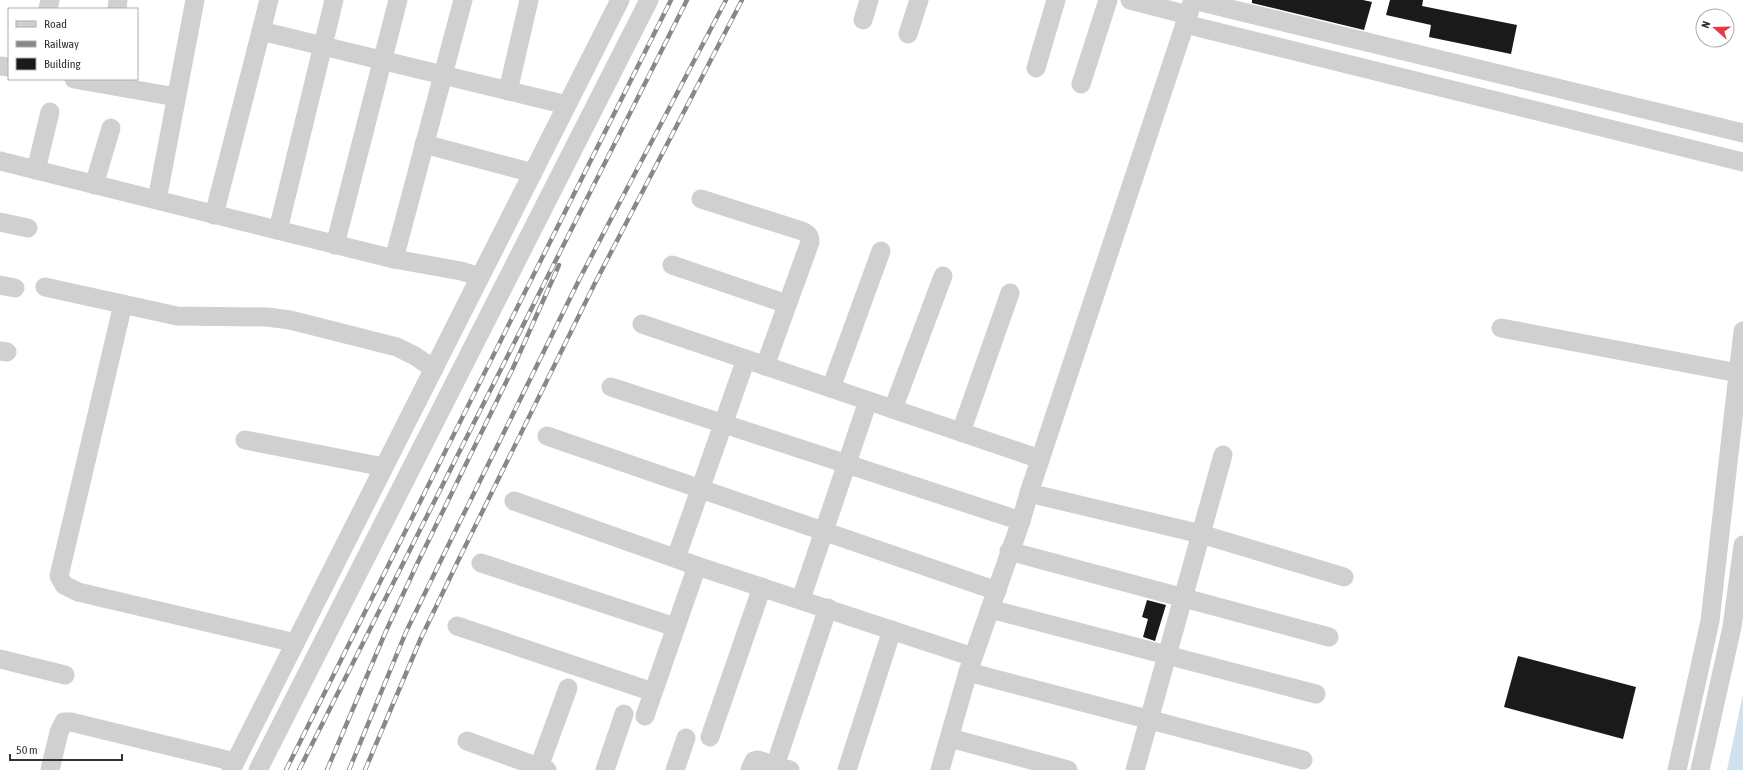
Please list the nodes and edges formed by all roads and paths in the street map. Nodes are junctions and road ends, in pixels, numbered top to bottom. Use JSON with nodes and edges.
{"nodes":[{"id":1,"x":195,"y":0,"type":"edge"},
{"id":2,"x":269,"y":0,"type":"edge"},
{"id":3,"x":334,"y":0,"type":"edge"},
{"id":4,"x":398,"y":0,"type":"edge"},
{"id":5,"x":463,"y":0,"type":"edge"},
{"id":6,"x":529,"y":0,"type":"edge"},
{"id":7,"x":869,"y":0,"type":"edge"},
{"id":8,"x":919,"y":0,"type":"edge"},
{"id":9,"x":1056,"y":0,"type":"edge"},
{"id":10,"x":1108,"y":0,"type":"edge"},
{"id":11,"x":1130,"y":0,"type":"edge"},
{"id":12,"x":615,"y":1,"type":"edge"},
{"id":13,"x":647,"y":4,"type":"edge"},
{"id":14,"x":1190,"y":10,"type":"edge"},
{"id":15,"x":863,"y":20,"type":"dead end"},
{"id":16,"x":261,"y":31,"type":"junction"},
{"id":17,"x":908,"y":34,"type":"dead end"},
{"id":18,"x":323,"y":46,"type":"junction"},
{"id":19,"x":382,"y":60,"type":"junction"},
{"id":20,"x":1036,"y":68,"type":"dead end"},
{"id":21,"x":443,"y":75,"type":"junction"},
{"id":22,"x":84,"y":80,"type":"edge"},
{"id":23,"x":103,"y":82,"type":"edge"},
{"id":24,"x":1082,"y":84,"type":"dead end"},
{"id":25,"x":508,"y":91,"type":"junction"},
{"id":26,"x":176,"y":97,"type":"junction"},
{"id":27,"x":567,"y":105,"type":"junction"},
{"id":28,"x":50,"y":112,"type":"dead end"},
{"id":29,"x":111,"y":128,"type":"dead end"},
{"id":30,"x":1743,"y":133,"type":"edge"},
{"id":31,"x":424,"y":144,"type":"junction"},
{"id":32,"x":0,"y":161,"type":"edge"},
{"id":33,"x":1743,"y":162,"type":"edge"},
{"id":34,"x":36,"y":170,"type":"junction"},
{"id":35,"x":533,"y":173,"type":"junction"},
{"id":36,"x":94,"y":185,"type":"junction"},
{"id":37,"x":701,"y":199,"type":"dead end"},
{"id":38,"x":157,"y":200,"type":"junction"},
{"id":39,"x":214,"y":215,"type":"junction"},
{"id":40,"x":0,"y":222,"type":"edge"},
{"id":41,"x":28,"y":228,"type":"dead end"},
{"id":42,"x":278,"y":230,"type":"junction"},
{"id":43,"x":335,"y":245,"type":"junction"},
{"id":44,"x":881,"y":251,"type":"dead end"},
{"id":45,"x":394,"y":259,"type":"junction"},
{"id":46,"x":672,"y":265,"type":"dead end"},
{"id":47,"x":943,"y":276,"type":"dead end"},
{"id":48,"x":480,"y":277,"type":"junction"},
{"id":49,"x":45,"y":287,"type":"dead end"},
{"id":50,"x":1010,"y":293,"type":"dead end"},
{"id":51,"x":123,"y":304,"type":"junction"},
{"id":52,"x":787,"y":304,"type":"junction"},
{"id":53,"x":642,"y":324,"type":"dead end"},
{"id":54,"x":1501,"y":328,"type":"dead end"},
{"id":55,"x":1743,"y":331,"type":"edge"},
{"id":56,"x":746,"y":359,"type":"junction"},
{"id":57,"x":765,"y":366,"type":"junction"},
{"id":58,"x":434,"y":369,"type":"junction"},
{"id":59,"x":1738,"y":372,"type":"junction"},
{"id":60,"x":611,"y":387,"type":"dead end"},
{"id":61,"x":831,"y":388,"type":"junction"},
{"id":62,"x":868,"y":401,"type":"junction"},
{"id":63,"x":893,"y":409,"type":"junction"},
{"id":64,"x":724,"y":424,"type":"junction"},
{"id":65,"x":961,"y":432,"type":"junction"},
{"id":66,"x":547,"y":436,"type":"dead end"},
{"id":67,"x":245,"y":440,"type":"dead end"},
{"id":68,"x":1223,"y":455,"type":"dead end"},
{"id":69,"x":1040,"y":459,"type":"junction"},
{"id":70,"x":847,"y":464,"type":"junction"},
{"id":71,"x":384,"y":467,"type":"junction"},
{"id":72,"x":701,"y":489,"type":"junction"},
{"id":73,"x":1029,"y":492,"type":"junction"},
{"id":74,"x":514,"y":501,"type":"dead end"},
{"id":75,"x":365,"y":504,"type":"junction"},
{"id":76,"x":387,"y":516,"type":"junction"},
{"id":77,"x":1021,"y":521,"type":"junction"},
{"id":78,"x":824,"y":532,"type":"junction"},
{"id":79,"x":1201,"y":534,"type":"junction"},
{"id":80,"x":1743,"y":545,"type":"edge"},
{"id":81,"x":1009,"y":551,"type":"junction"},
{"id":82,"x":676,"y":558,"type":"junction"},
{"id":83,"x":481,"y":563,"type":"dead end"},
{"id":84,"x":698,"y":566,"type":"junction"},
{"id":85,"x":1344,"y":577,"type":"dead end"},
{"id":86,"x":762,"y":586,"type":"junction"},
{"id":87,"x":997,"y":591,"type":"junction"},
{"id":88,"x":1184,"y":598,"type":"junction"},
{"id":89,"x":801,"y":600,"type":"junction"},
{"id":90,"x":828,"y":608,"type":"junction"},
{"id":91,"x":990,"y":609,"type":"junction"},
{"id":92,"x":457,"y":626,"type":"dead end"},
{"id":93,"x":675,"y":627,"type":"junction"},
{"id":94,"x":892,"y":630,"type":"junction"},
{"id":95,"x":1329,"y":637,"type":"dead end"},
{"id":96,"x":295,"y":643,"type":"junction"},
{"id":97,"x":1167,"y":655,"type":"junction"},
{"id":98,"x":0,"y":659,"type":"edge"},
{"id":99,"x":971,"y":664,"type":"junction"},
{"id":100,"x":66,"y":675,"type":"dead end"},
{"id":101,"x":568,"y":688,"type":"dead end"},
{"id":102,"x":653,"y":692,"type":"junction"},
{"id":103,"x":1316,"y":694,"type":"dead end"},
{"id":104,"x":624,"y":714,"type":"dead end"},
{"id":105,"x":645,"y":716,"type":"dead end"},
{"id":106,"x":1150,"y":720,"type":"junction"},
{"id":107,"x":710,"y":737,"type":"dead end"},
{"id":108,"x":686,"y":738,"type":"dead end"},
{"id":109,"x":950,"y":738,"type":"junction"},
{"id":110,"x":467,"y":741,"type":"dead end"},
{"id":111,"x":778,"y":754,"type":"dead end"},
{"id":112,"x":1303,"y":760,"type":"dead end"},
{"id":113,"x":233,"y":766,"type":"edge"},
{"id":114,"x":744,"y":766,"type":"edge"},
{"id":115,"x":543,"y":769,"type":"edge"},
{"id":116,"x":50,"y":770,"type":"edge"},
{"id":117,"x":258,"y":770,"type":"edge"},
{"id":118,"x":605,"y":770,"type":"edge"},
{"id":119,"x":675,"y":770,"type":"edge"},
{"id":120,"x":790,"y":770,"type":"edge"},
{"id":121,"x":847,"y":770,"type":"edge"},
{"id":122,"x":940,"y":770,"type":"edge"},
{"id":123,"x":1068,"y":770,"type":"edge"},
{"id":124,"x":1135,"y":770,"type":"edge"},
{"id":125,"x":1677,"y":770,"type":"edge"},
{"id":126,"x":1700,"y":770,"type":"edge"}],
"edges":[{"from":1,"to":26,"type":"street"},
{"from":2,"to":16,"type":"street"},
{"from":3,"to":18,"type":"street"},
{"from":4,"to":19,"type":"street"},
{"from":5,"to":21,"type":"street"},
{"from":6,"to":25,"type":"street"},
{"from":7,"to":15,"type":"street"},
{"from":8,"to":17,"type":"street"},
{"from":9,"to":20,"type":"street"},
{"from":10,"to":24,"type":"street"},
{"from":11,"to":14,"type":"street"},
{"from":12,"to":13,"type":"street"},
{"from":12,"to":27,"type":"street"},
{"from":13,"to":76,"type":"street"},
{"from":14,"to":30,"type":"street"},
{"from":14,"to":33,"type":"street"},
{"from":14,"to":69,"type":"street"},
{"from":16,"to":18,"type":"street"},
{"from":16,"to":39,"type":"street"},
{"from":18,"to":19,"type":"street"},
{"from":18,"to":42,"type":"street"},
{"from":19,"to":21,"type":"street"},
{"from":19,"to":43,"type":"street"},
{"from":21,"to":25,"type":"street"},
{"from":21,"to":31,"type":"street"},
{"from":22,"to":23,"type":"street"},
{"from":23,"to":26,"type":"street"},
{"from":25,"to":27,"type":"street"},
{"from":26,"to":38,"type":"street"},
{"from":27,"to":35,"type":"street"},
{"from":28,"to":34,"type":"street"},
{"from":29,"to":36,"type":"street"},
{"from":31,"to":35,"type":"street"},
{"from":31,"to":45,"type":"street"},
{"from":32,"to":34,"type":"street"},
{"from":34,"to":36,"type":"street"},
{"from":35,"to":48,"type":"street"},
{"from":36,"to":38,"type":"street"},
{"from":37,"to":52,"type":"street"},
{"from":38,"to":39,"type":"street"},
{"from":39,"to":42,"type":"street"},
{"from":40,"to":41,"type":"street"},
{"from":42,"to":43,"type":"street"},
{"from":43,"to":45,"type":"street"},
{"from":44,"to":61,"type":"street"},
{"from":45,"to":48,"type":"street"},
{"from":46,"to":52,"type":"street"},
{"from":47,"to":63,"type":"street"},
{"from":48,"to":58,"type":"street"},
{"from":49,"to":51,"type":"street"},
{"from":50,"to":65,"type":"street"},
{"from":51,"to":58,"type":"street"},
{"from":51,"to":96,"type":"street"},
{"from":52,"to":57,"type":"street"},
{"from":53,"to":56,"type":"street"},
{"from":54,"to":59,"type":"street"},
{"from":55,"to":59,"type":"street"},
{"from":56,"to":57,"type":"street"},
{"from":56,"to":64,"type":"street"},
{"from":57,"to":61,"type":"street"},
{"from":58,"to":71,"type":"street"},
{"from":59,"to":125,"type":"street"},
{"from":60,"to":64,"type":"street"},
{"from":61,"to":62,"type":"street"},
{"from":62,"to":63,"type":"street"},
{"from":62,"to":70,"type":"street"},
{"from":63,"to":65,"type":"street"},
{"from":64,"to":70,"type":"street"},
{"from":64,"to":72,"type":"street"},
{"from":65,"to":69,"type":"street"},
{"from":66,"to":72,"type":"street"},
{"from":67,"to":71,"type":"street"},
{"from":68,"to":79,"type":"street"},
{"from":69,"to":73,"type":"street"},
{"from":70,"to":77,"type":"street"},
{"from":70,"to":78,"type":"street"},
{"from":71,"to":75,"type":"street"},
{"from":72,"to":78,"type":"street"},
{"from":72,"to":82,"type":"street"},
{"from":73,"to":77,"type":"street"},
{"from":73,"to":79,"type":"street"},
{"from":74,"to":82,"type":"street"},
{"from":75,"to":76,"type":"street"},
{"from":75,"to":96,"type":"street"},
{"from":76,"to":117,"type":"street"},
{"from":77,"to":81,"type":"street"},
{"from":78,"to":87,"type":"street"},
{"from":78,"to":89,"type":"street"},
{"from":79,"to":85,"type":"street"},
{"from":79,"to":88,"type":"street"},
{"from":80,"to":126,"type":"street"},
{"from":81,"to":87,"type":"street"},
{"from":81,"to":88,"type":"street"},
{"from":82,"to":84,"type":"street"},
{"from":83,"to":93,"type":"street"},
{"from":84,"to":86,"type":"street"},
{"from":84,"to":93,"type":"street"},
{"from":86,"to":89,"type":"street"},
{"from":86,"to":107,"type":"street"},
{"from":87,"to":91,"type":"street"},
{"from":88,"to":95,"type":"street"},
{"from":88,"to":97,"type":"street"},
{"from":89,"to":90,"type":"street"},
{"from":90,"to":94,"type":"street"},
{"from":90,"to":111,"type":"street"},
{"from":91,"to":97,"type":"street"},
{"from":91,"to":99,"type":"street"},
{"from":92,"to":102,"type":"street"},
{"from":93,"to":102,"type":"street"},
{"from":94,"to":99,"type":"street"},
{"from":94,"to":121,"type":"street"},
{"from":96,"to":113,"type":"street"},
{"from":97,"to":103,"type":"street"},
{"from":97,"to":106,"type":"street"},
{"from":98,"to":100,"type":"street"},
{"from":99,"to":106,"type":"street"},
{"from":99,"to":109,"type":"street"},
{"from":101,"to":115,"type":"street"},
{"from":102,"to":105,"type":"street"},
{"from":104,"to":118,"type":"street"},
{"from":106,"to":112,"type":"street"},
{"from":106,"to":124,"type":"street"},
{"from":108,"to":119,"type":"street"},
{"from":109,"to":122,"type":"street"},
{"from":109,"to":123,"type":"street"},
{"from":110,"to":115,"type":"street"},
{"from":113,"to":116,"type":"street"},
{"from":114,"to":120,"type":"street"}]}
